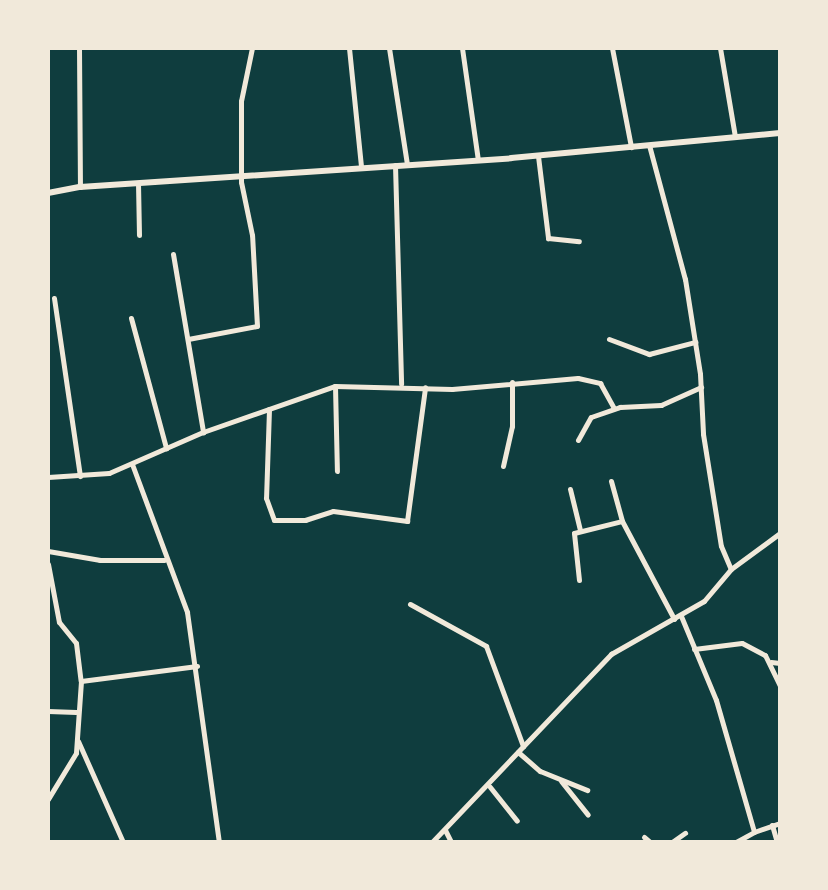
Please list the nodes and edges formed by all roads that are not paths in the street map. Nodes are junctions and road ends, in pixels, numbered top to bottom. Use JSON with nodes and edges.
{"nodes":[{"id":1,"x":79,"y":48,"type":"edge"},
{"id":2,"x":252,"y":48,"type":"edge"},
{"id":3,"x":349,"y":48,"type":"edge"},
{"id":4,"x":389,"y":48,"type":"edge"},
{"id":5,"x":462,"y":48,"type":"edge"},
{"id":6,"x":612,"y":48,"type":"edge"},
{"id":7,"x":720,"y":48,"type":"edge"},
{"id":8,"x":780,"y":133,"type":"edge"},
{"id":9,"x":735,"y":137,"type":"junction"},
{"id":10,"x":649,"y":145,"type":"junction"},
{"id":11,"x":631,"y":147,"type":"junction"},
{"id":12,"x":538,"y":156,"type":"junction"},
{"id":13,"x":478,"y":160,"type":"junction"},
{"id":14,"x":395,"y":164,"type":"junction"},
{"id":15,"x":407,"y":164,"type":"junction"},
{"id":16,"x":361,"y":167,"type":"junction"},
{"id":17,"x":244,"y":174,"type":"junction"},
{"id":18,"x":138,"y":183,"type":"junction"},
{"id":19,"x":80,"y":187,"type":"junction"},
{"id":20,"x":48,"y":193,"type":"edge"},
{"id":21,"x":139,"y":235,"type":"dead end"},
{"id":22,"x":579,"y":241,"type":"dead end"},
{"id":23,"x":173,"y":254,"type":"dead end"},
{"id":24,"x":54,"y":298,"type":"dead end"},
{"id":25,"x":131,"y":318,"type":"dead end"},
{"id":26,"x":188,"y":339,"type":"junction"},
{"id":27,"x":609,"y":339,"type":"dead end"},
{"id":28,"x":695,"y":342,"type":"junction"},
{"id":29,"x":512,"y":382,"type":"junction"},
{"id":30,"x":401,"y":384,"type":"junction"},
{"id":31,"x":335,"y":386,"type":"junction"},
{"id":32,"x":425,"y":387,"type":"junction"},
{"id":33,"x":701,"y":387,"type":"junction"},
{"id":34,"x":614,"y":408,"type":"junction"},
{"id":35,"x":269,"y":409,"type":"junction"},
{"id":36,"x":203,"y":432,"type":"junction"},
{"id":37,"x":578,"y":440,"type":"dead end"},
{"id":38,"x":166,"y":448,"type":"junction"},
{"id":39,"x":132,"y":464,"type":"junction"},
{"id":40,"x":503,"y":466,"type":"dead end"},
{"id":41,"x":337,"y":471,"type":"dead end"},
{"id":42,"x":80,"y":476,"type":"junction"},
{"id":43,"x":48,"y":477,"type":"edge"},
{"id":44,"x":611,"y":481,"type":"dead end"},
{"id":45,"x":570,"y":489,"type":"dead end"},
{"id":46,"x":622,"y":521,"type":"junction"},
{"id":47,"x":580,"y":530,"type":"junction"},
{"id":48,"x":780,"y":533,"type":"edge"},
{"id":49,"x":48,"y":551,"type":"edge"},
{"id":50,"x":164,"y":560,"type":"junction"},
{"id":51,"x":48,"y":564,"type":"edge"},
{"id":52,"x":731,"y":569,"type":"junction"},
{"id":53,"x":579,"y":580,"type":"dead end"},
{"id":54,"x":410,"y":604,"type":"dead end"},
{"id":55,"x":681,"y":616,"type":"junction"},
{"id":56,"x":674,"y":619,"type":"junction"},
{"id":57,"x":694,"y":649,"type":"junction"},
{"id":58,"x":771,"y":662,"type":"junction"},
{"id":59,"x":780,"y":663,"type":"edge"},
{"id":60,"x":197,"y":666,"type":"junction"},
{"id":61,"x":81,"y":681,"type":"junction"},
{"id":62,"x":780,"y":686,"type":"edge"},
{"id":63,"x":48,"y":711,"type":"edge"},
{"id":64,"x":76,"y":712,"type":"junction"},
{"id":65,"x":78,"y":740,"type":"junction"},
{"id":66,"x":523,"y":746,"type":"junction"},
{"id":67,"x":518,"y":752,"type":"junction"},
{"id":68,"x":560,"y":780,"type":"junction"},
{"id":69,"x":490,"y":787,"type":"junction"},
{"id":70,"x":587,"y":790,"type":"dead end"},
{"id":71,"x":48,"y":799,"type":"edge"},
{"id":72,"x":588,"y":815,"type":"dead end"},
{"id":73,"x":517,"y":821,"type":"dead end"},
{"id":74,"x":780,"y":823,"type":"edge"},
{"id":75,"x":772,"y":825,"type":"junction"},
{"id":76,"x":445,"y":830,"type":"junction"},
{"id":77,"x":754,"y":832,"type":"junction"},
{"id":78,"x":685,"y":833,"type":"dead end"},
{"id":79,"x":644,"y":837,"type":"dead end"},
{"id":80,"x":123,"y":842,"type":"edge"},
{"id":81,"x":219,"y":842,"type":"edge"},
{"id":82,"x":432,"y":842,"type":"edge"},
{"id":83,"x":451,"y":842,"type":"edge"},
{"id":84,"x":650,"y":842,"type":"edge"},
{"id":85,"x":672,"y":842,"type":"edge"},
{"id":86,"x":736,"y":842,"type":"edge"},
{"id":87,"x":777,"y":842,"type":"edge"}],
"edges":[{"from":1,"to":19,"type":"street"},
{"from":2,"to":17,"type":"street"},
{"from":3,"to":16,"type":"street"},
{"from":4,"to":15,"type":"street"},
{"from":5,"to":13,"type":"street"},
{"from":6,"to":11,"type":"street"},
{"from":7,"to":9,"type":"street"},
{"from":8,"to":9,"type":"street"},
{"from":9,"to":10,"type":"street"},
{"from":10,"to":11,"type":"street"},
{"from":10,"to":28,"type":"street"},
{"from":11,"to":12,"type":"street"},
{"from":12,"to":13,"type":"street"},
{"from":12,"to":22,"type":"street"},
{"from":13,"to":15,"type":"street"},
{"from":14,"to":15,"type":"street"},
{"from":14,"to":16,"type":"street"},
{"from":14,"to":30,"type":"street"},
{"from":16,"to":17,"type":"street"},
{"from":17,"to":18,"type":"street"},
{"from":17,"to":26,"type":"street"},
{"from":18,"to":19,"type":"street"},
{"from":18,"to":21,"type":"street"},
{"from":19,"to":20,"type":"street"},
{"from":23,"to":26,"type":"street"},
{"from":24,"to":42,"type":"street"},
{"from":25,"to":38,"type":"street"},
{"from":26,"to":36,"type":"street"},
{"from":27,"to":28,"type":"street"},
{"from":28,"to":33,"type":"street"},
{"from":29,"to":32,"type":"street"},
{"from":29,"to":34,"type":"street"},
{"from":29,"to":40,"type":"street"},
{"from":30,"to":31,"type":"street"},
{"from":30,"to":32,"type":"street"},
{"from":31,"to":35,"type":"street"},
{"from":31,"to":41,"type":"street"},
{"from":32,"to":35,"type":"street"},
{"from":33,"to":34,"type":"street"},
{"from":33,"to":52,"type":"street"},
{"from":34,"to":37,"type":"street"},
{"from":35,"to":36,"type":"street"},
{"from":36,"to":38,"type":"street"},
{"from":38,"to":39,"type":"street"},
{"from":39,"to":42,"type":"street"},
{"from":39,"to":50,"type":"street"},
{"from":42,"to":43,"type":"street"},
{"from":44,"to":46,"type":"street"},
{"from":45,"to":47,"type":"street"},
{"from":46,"to":47,"type":"street"},
{"from":46,"to":56,"type":"street"},
{"from":47,"to":53,"type":"street"},
{"from":48,"to":52,"type":"street"},
{"from":49,"to":50,"type":"street"},
{"from":50,"to":60,"type":"street"},
{"from":51,"to":61,"type":"street"},
{"from":52,"to":55,"type":"street"},
{"from":54,"to":66,"type":"street"},
{"from":55,"to":56,"type":"street"},
{"from":55,"to":57,"type":"street"},
{"from":56,"to":66,"type":"street"},
{"from":57,"to":58,"type":"street"},
{"from":57,"to":77,"type":"street"},
{"from":58,"to":59,"type":"street"},
{"from":58,"to":62,"type":"street"},
{"from":60,"to":61,"type":"street"},
{"from":60,"to":81,"type":"street"},
{"from":61,"to":64,"type":"street"},
{"from":63,"to":64,"type":"street"},
{"from":64,"to":65,"type":"street"},
{"from":65,"to":71,"type":"street"},
{"from":65,"to":80,"type":"street"},
{"from":66,"to":67,"type":"street"},
{"from":67,"to":68,"type":"street"},
{"from":67,"to":69,"type":"street"},
{"from":68,"to":70,"type":"street"},
{"from":68,"to":72,"type":"street"},
{"from":69,"to":73,"type":"street"},
{"from":69,"to":76,"type":"street"},
{"from":74,"to":75,"type":"street"},
{"from":75,"to":77,"type":"street"},
{"from":75,"to":87,"type":"street"},
{"from":76,"to":82,"type":"street"},
{"from":76,"to":83,"type":"street"},
{"from":77,"to":86,"type":"street"},
{"from":78,"to":85,"type":"street"},
{"from":79,"to":84,"type":"street"}]}
